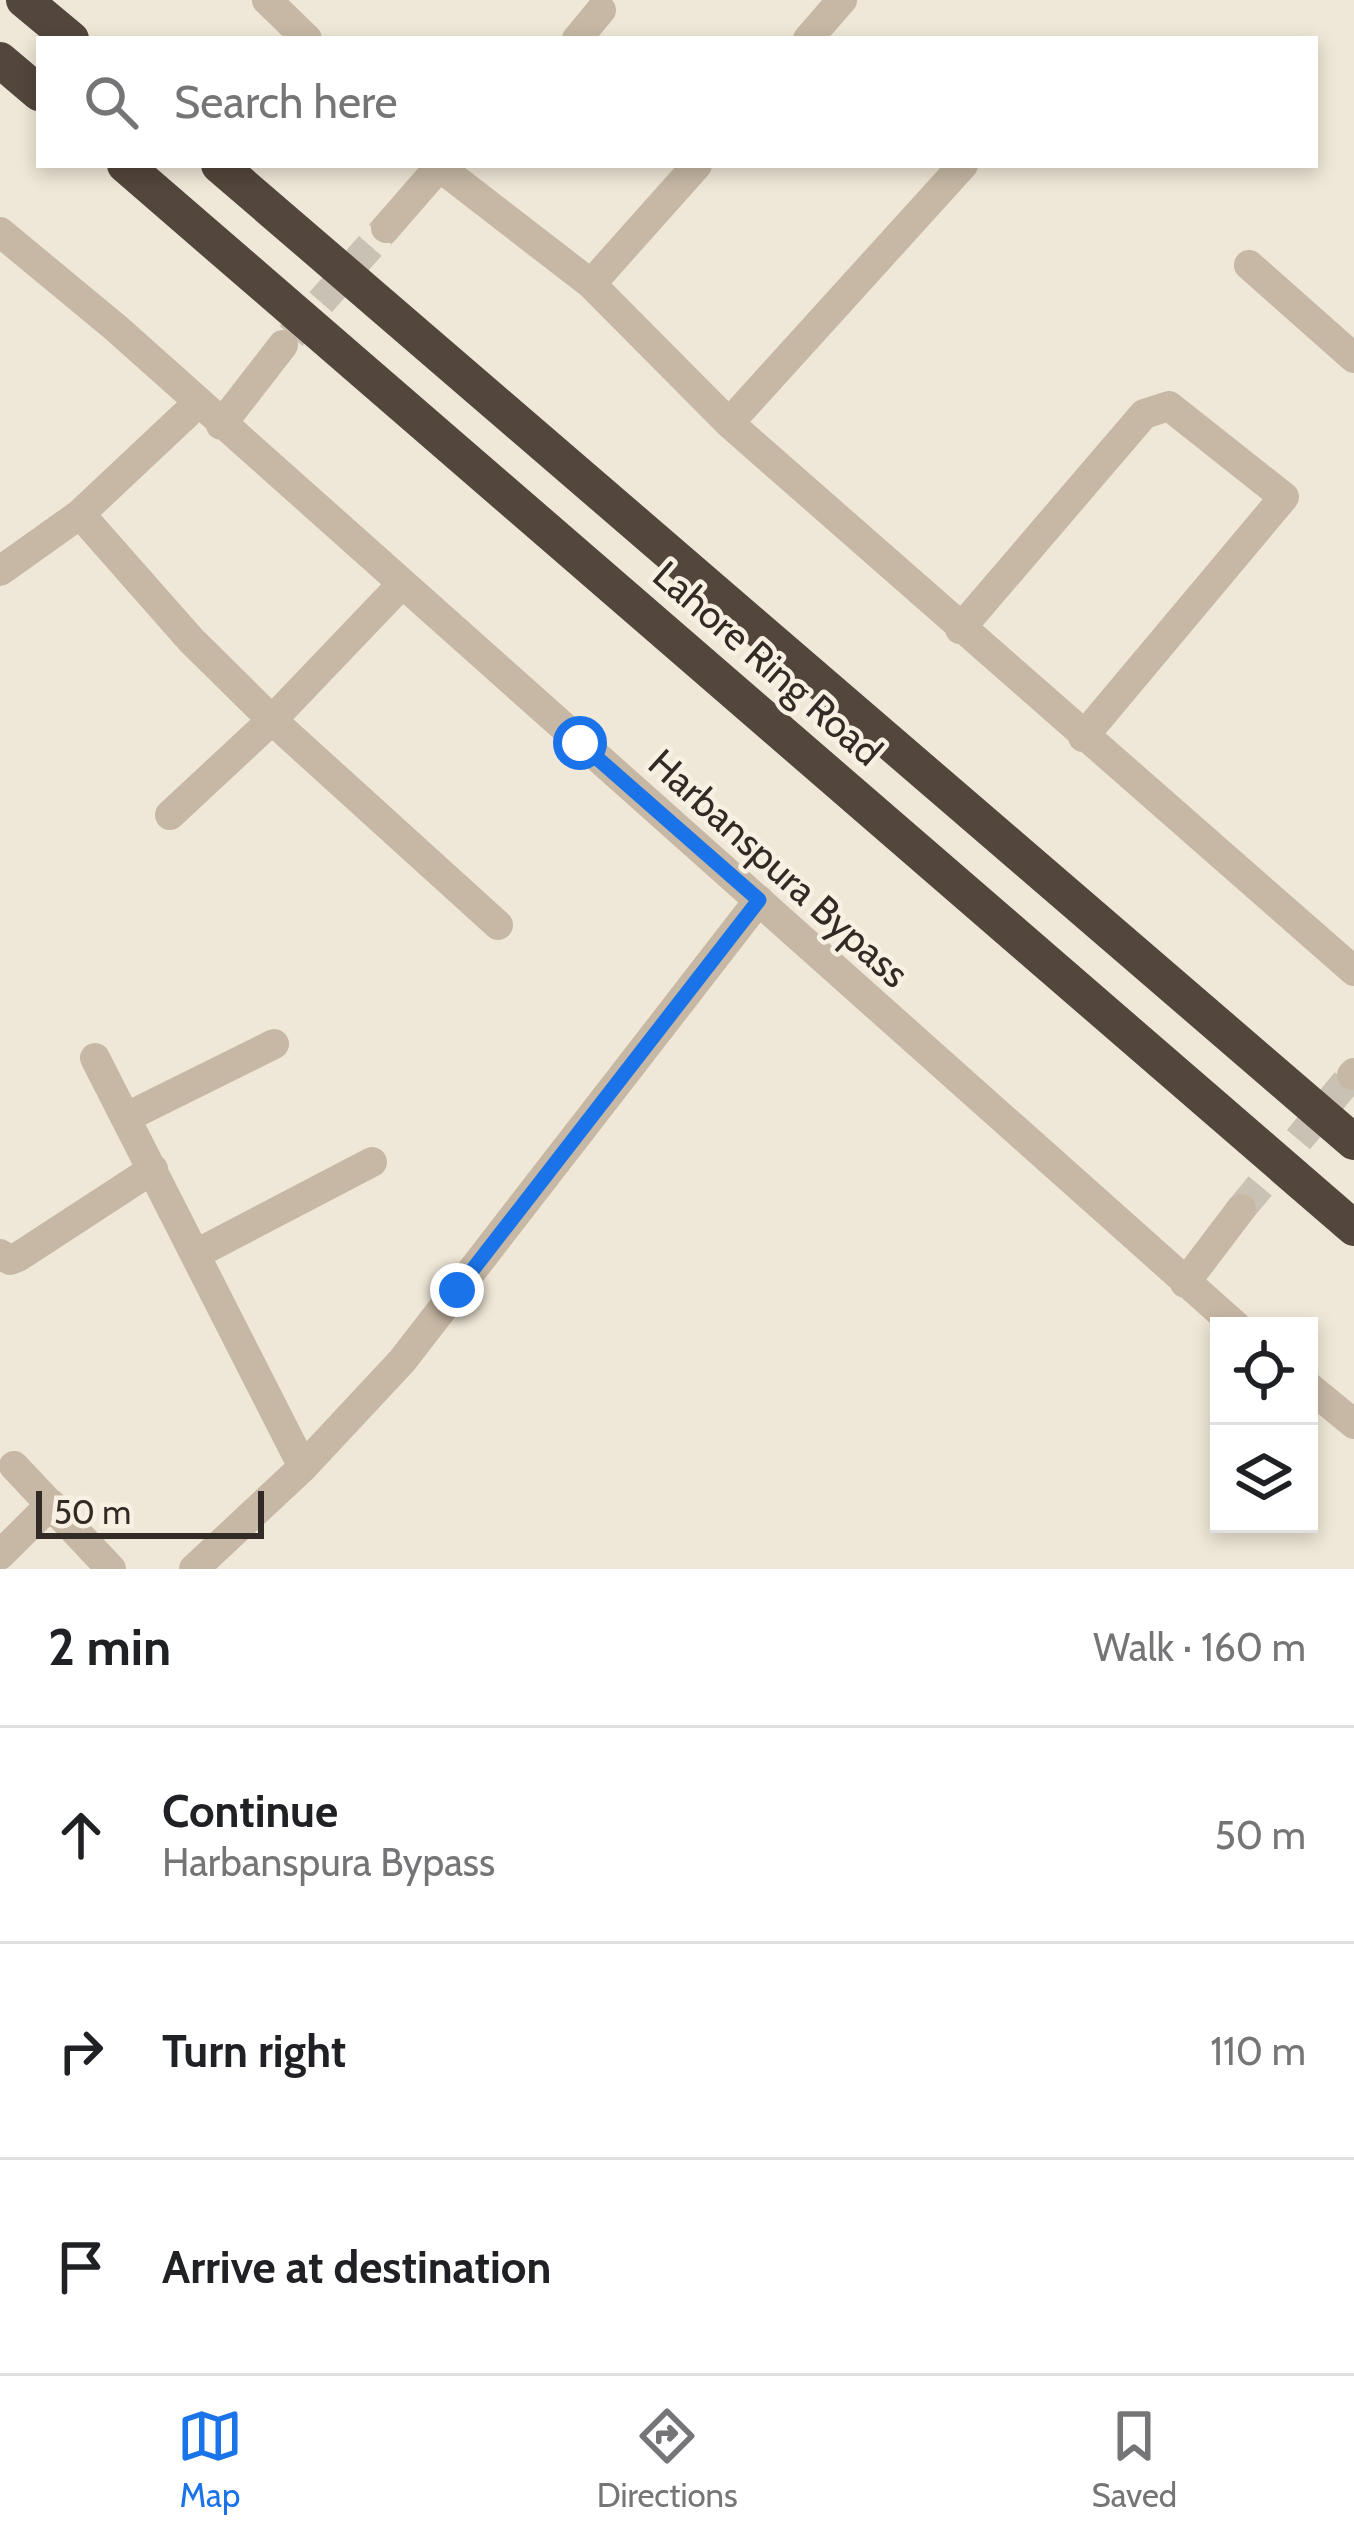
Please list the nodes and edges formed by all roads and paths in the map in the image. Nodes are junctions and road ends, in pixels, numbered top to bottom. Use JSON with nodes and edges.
{"nodes":[{"id":1,"x":24,"y":0,"type":"edge"},
{"id":2,"x":267,"y":0,"type":"edge"},
{"id":3,"x":842,"y":0,"type":"edge"},
{"id":4,"x":601,"y":10,"type":"dead end"},
{"id":5,"x":66,"y":36,"type":"edge"},
{"id":6,"x":304,"y":36,"type":"edge"},
{"id":7,"x":579,"y":36,"type":"edge"},
{"id":8,"x":811,"y":36,"type":"edge"},
{"id":9,"x":0,"y":59,"type":"edge"},
{"id":10,"x":36,"y":89,"type":"edge"},
{"id":11,"x":127,"y":168,"type":"edge"},
{"id":12,"x":222,"y":168,"type":"edge"},
{"id":13,"x":694,"y":168,"type":"edge"},
{"id":14,"x":960,"y":168,"type":"edge"},
{"id":15,"x":452,"y":170,"type":"edge"},
{"id":16,"x":386,"y":228,"type":"tunnel mouth"},
{"id":17,"x":0,"y":232,"type":"edge"},
{"id":18,"x":1249,"y":265,"type":"dead end"},
{"id":19,"x":591,"y":284,"type":"junction"},
{"id":20,"x":284,"y":344,"type":"tunnel mouth"},
{"id":21,"x":1354,"y":358,"type":"edge"},
{"id":22,"x":210,"y":414,"type":"junction"},
{"id":23,"x":729,"y":423,"type":"junction"},
{"id":24,"x":80,"y":514,"type":"junction"},
{"id":25,"x":0,"y":571,"type":"edge"},
{"id":26,"x":400,"y":586,"type":"junction"},
{"id":27,"x":960,"y":629,"type":"junction"},
{"id":28,"x":272,"y":720,"type":"junction"},
{"id":29,"x":1083,"y":737,"type":"junction"},
{"id":30,"x":170,"y":815,"type":"dead end"},
{"id":31,"x":759,"y":900,"type":"junction"},
{"id":32,"x":498,"y":925,"type":"dead end"},
{"id":33,"x":1354,"y":971,"type":"edge"},
{"id":34,"x":274,"y":1044,"type":"dead end"},
{"id":35,"x":95,"y":1058,"type":"dead end"},
{"id":36,"x":127,"y":1117,"type":"junction"},
{"id":37,"x":1354,"y":1142,"type":"edge"},
{"id":38,"x":372,"y":1162,"type":"dead end"},
{"id":39,"x":153,"y":1169,"type":"junction"},
{"id":40,"x":1241,"y":1209,"type":"tunnel mouth"},
{"id":41,"x":1354,"y":1228,"type":"edge"},
{"id":42,"x":0,"y":1254,"type":"edge"},
{"id":43,"x":196,"y":1254,"type":"junction"},
{"id":44,"x":1184,"y":1283,"type":"junction"},
{"id":45,"x":1225,"y":1317,"type":"edge"},
{"id":46,"x":1318,"y":1394,"type":"edge"},
{"id":47,"x":1354,"y":1424,"type":"edge"},
{"id":48,"x":14,"y":1466,"type":"dead end"},
{"id":49,"x":303,"y":1466,"type":"junction"},
{"id":50,"x":51,"y":1504,"type":"junction"},
{"id":51,"x":0,"y":1555,"type":"edge"},
{"id":52,"x":111,"y":1569,"type":"edge"},
{"id":53,"x":194,"y":1569,"type":"edge"}],
"edges":[{"from":1,"to":5,"type":"highway"},
{"from":2,"to":6,"type":"street"},
{"from":3,"to":8,"type":"street"},
{"from":4,"to":7,"type":"street"},
{"from":9,"to":10,"type":"highway"},
{"from":11,"to":41,"type":"highway","name":"Lahore Ring Road"},
{"from":12,"to":37,"type":"highway","name":"Lahore Ring Road"},
{"from":13,"to":19,"type":"street"},
{"from":14,"to":23,"type":"street"},
{"from":15,"to":16,"type":"street"},
{"from":15,"to":19,"type":"street"},
{"from":17,"to":22,"type":"street","name":"Harbanspura Bypass"},
{"from":18,"to":21,"type":"street"},
{"from":19,"to":23,"type":"street"},
{"from":20,"to":22,"type":"street"},
{"from":22,"to":24,"type":"street"},
{"from":22,"to":26,"type":"street","name":"Harbanspura Bypass"},
{"from":23,"to":27,"type":"street"},
{"from":24,"to":25,"type":"street"},
{"from":24,"to":28,"type":"street"},
{"from":26,"to":28,"type":"street"},
{"from":26,"to":31,"type":"street","name":"Harbanspura Bypass"},
{"from":27,"to":29,"type":"street"},
{"from":27,"to":29,"type":"street"},
{"from":28,"to":30,"type":"street"},
{"from":28,"to":32,"type":"street"},
{"from":29,"to":33,"type":"street"},
{"from":31,"to":44,"type":"street","name":"Harbanspura Bypass"},
{"from":31,"to":49,"type":"street"},
{"from":34,"to":36,"type":"street"},
{"from":35,"to":36,"type":"street"},
{"from":36,"to":39,"type":"street"},
{"from":38,"to":43,"type":"street"},
{"from":39,"to":42,"type":"street"},
{"from":39,"to":43,"type":"street"},
{"from":40,"to":44,"type":"street"},
{"from":43,"to":49,"type":"street"},
{"from":44,"to":45,"type":"street","name":"Harbanspura Bypass"},
{"from":46,"to":47,"type":"street"},
{"from":48,"to":50,"type":"street"},
{"from":49,"to":53,"type":"street"},
{"from":50,"to":51,"type":"street"},
{"from":50,"to":52,"type":"street"}]}
